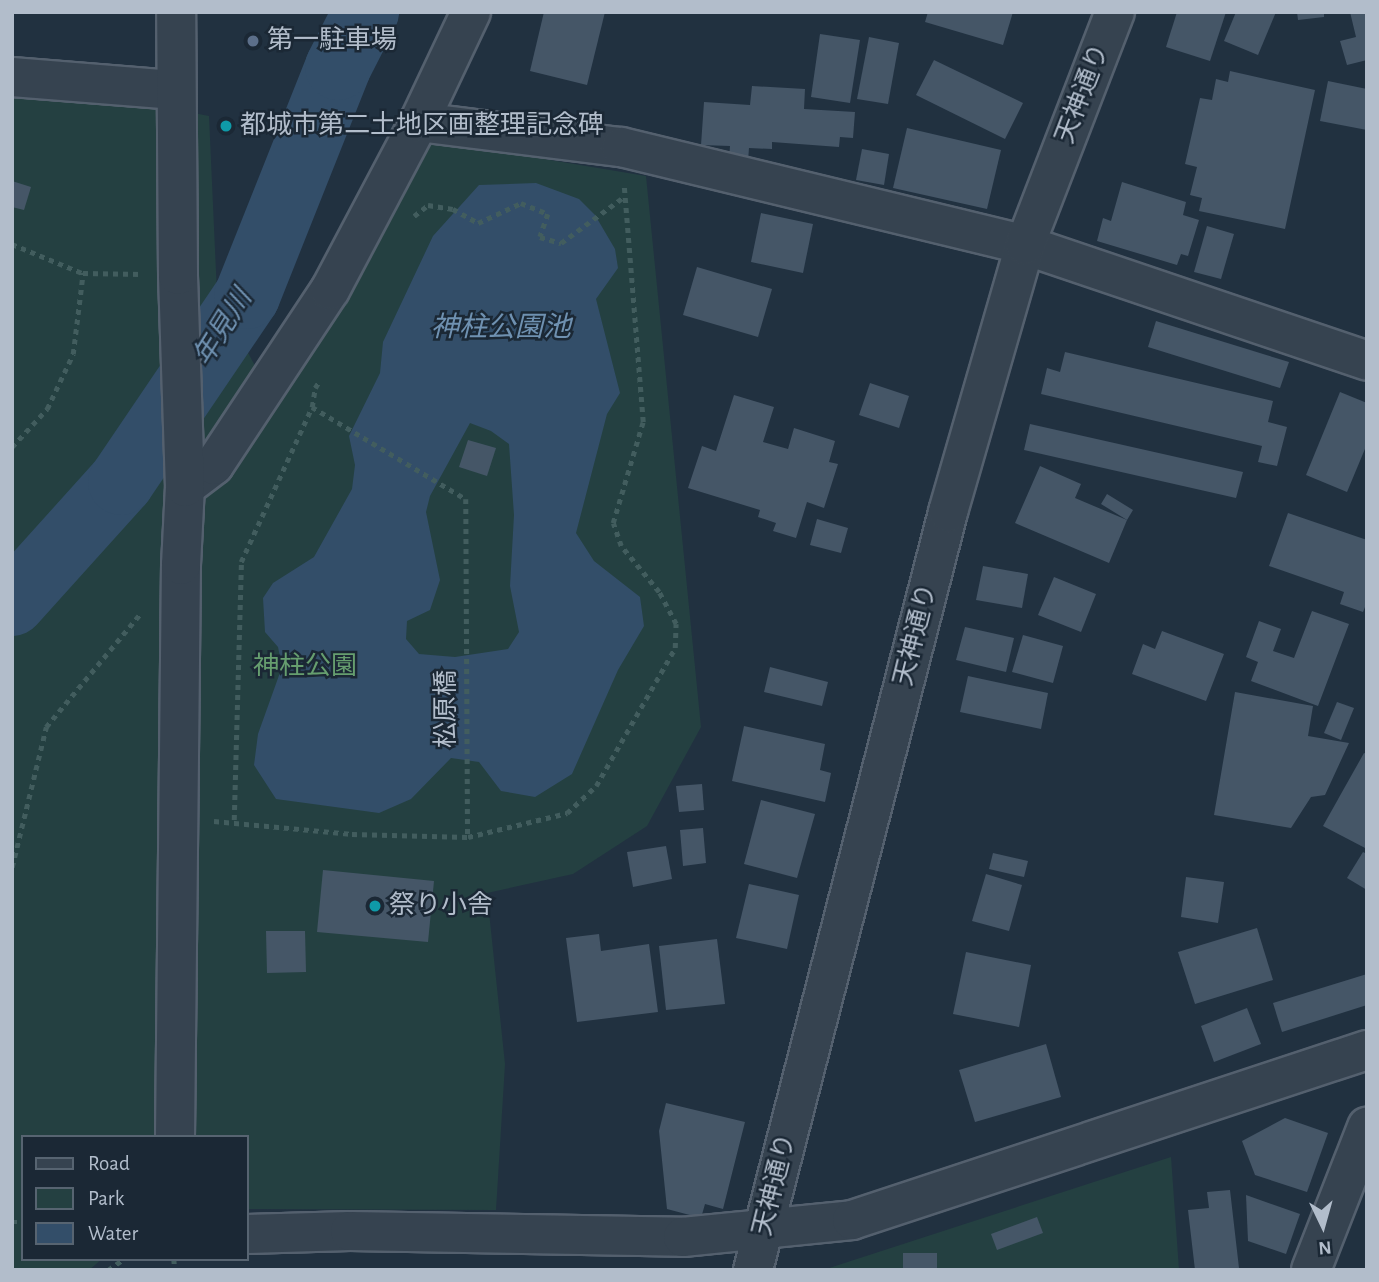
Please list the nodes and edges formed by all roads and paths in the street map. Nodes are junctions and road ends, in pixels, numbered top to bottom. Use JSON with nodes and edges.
{"nodes":[{"id":1,"x":176,"y":12,"type":"edge"},
{"id":2,"x":471,"y":12,"type":"edge"},
{"id":3,"x":1115,"y":12,"type":"edge"},
{"id":4,"x":12,"y":77,"type":"edge"},
{"id":5,"x":175,"y":90,"type":"junction"},
{"id":6,"x":419,"y":122,"type":"junction"},
{"id":7,"x":621,"y":147,"type":"junction"},
{"id":8,"x":625,"y":196,"type":"junction"},
{"id":9,"x":411,"y":218,"type":"dead end"},
{"id":10,"x":12,"y":244,"type":"edge"},
{"id":11,"x":1025,"y":245,"type":"junction"},
{"id":12,"x":83,"y":274,"type":"junction"},
{"id":13,"x":178,"y":275,"type":"junction"},
{"id":14,"x":1367,"y":361,"type":"edge"},
{"id":15,"x":321,"y":378,"type":"dead end"},
{"id":16,"x":312,"y":407,"type":"junction"},
{"id":17,"x":12,"y":447,"type":"edge"},
{"id":18,"x":185,"y":487,"type":"junction"},
{"id":19,"x":181,"y":565,"type":"junction"},
{"id":20,"x":234,"y":820,"type":"junction"},
{"id":21,"x":178,"y":822,"type":"junction"},
{"id":22,"x":468,"y":836,"type":"junction"},
{"id":23,"x":12,"y":867,"type":"edge"},
{"id":24,"x":1367,"y":1050,"type":"edge"},
{"id":25,"x":1367,"y":1127,"type":"edge"},
{"id":26,"x":175,"y":1135,"type":"edge"},
{"id":27,"x":764,"y":1230,"type":"junction"},
{"id":28,"x":248,"y":1234,"type":"edge"},
{"id":29,"x":753,"y":1270,"type":"edge"},
{"id":30,"x":1311,"y":1270,"type":"edge"}],
"edges":[{"from":1,"to":5,"type":"street"},
{"from":2,"to":6,"type":"street"},
{"from":3,"to":11,"type":"street","name":"天神通り"},
{"from":4,"to":5,"type":"street"},
{"from":5,"to":13,"type":"street"},
{"from":6,"to":7,"type":"street"},
{"from":6,"to":18,"type":"street"},
{"from":7,"to":8,"type":"path"},
{"from":7,"to":11,"type":"street"},
{"from":8,"to":9,"type":"path"},
{"from":8,"to":22,"type":"path"},
{"from":10,"to":12,"type":"path"},
{"from":11,"to":14,"type":"street"},
{"from":11,"to":27,"type":"street","name":"天神通り"},
{"from":12,"to":13,"type":"path"},
{"from":12,"to":17,"type":"path"},
{"from":13,"to":18,"type":"street"},
{"from":15,"to":16,"type":"path"},
{"from":16,"to":20,"type":"path"},
{"from":16,"to":22,"type":"path","name":"松原橋"},
{"from":18,"to":19,"type":"street"},
{"from":19,"to":21,"type":"street"},
{"from":19,"to":23,"type":"path"},
{"from":20,"to":21,"type":"path"},
{"from":20,"to":22,"type":"path"},
{"from":21,"to":26,"type":"street"},
{"from":24,"to":27,"type":"street"},
{"from":25,"to":30,"type":"street"},
{"from":27,"to":28,"type":"street"},
{"from":27,"to":29,"type":"street","name":"天神通り"}]}
